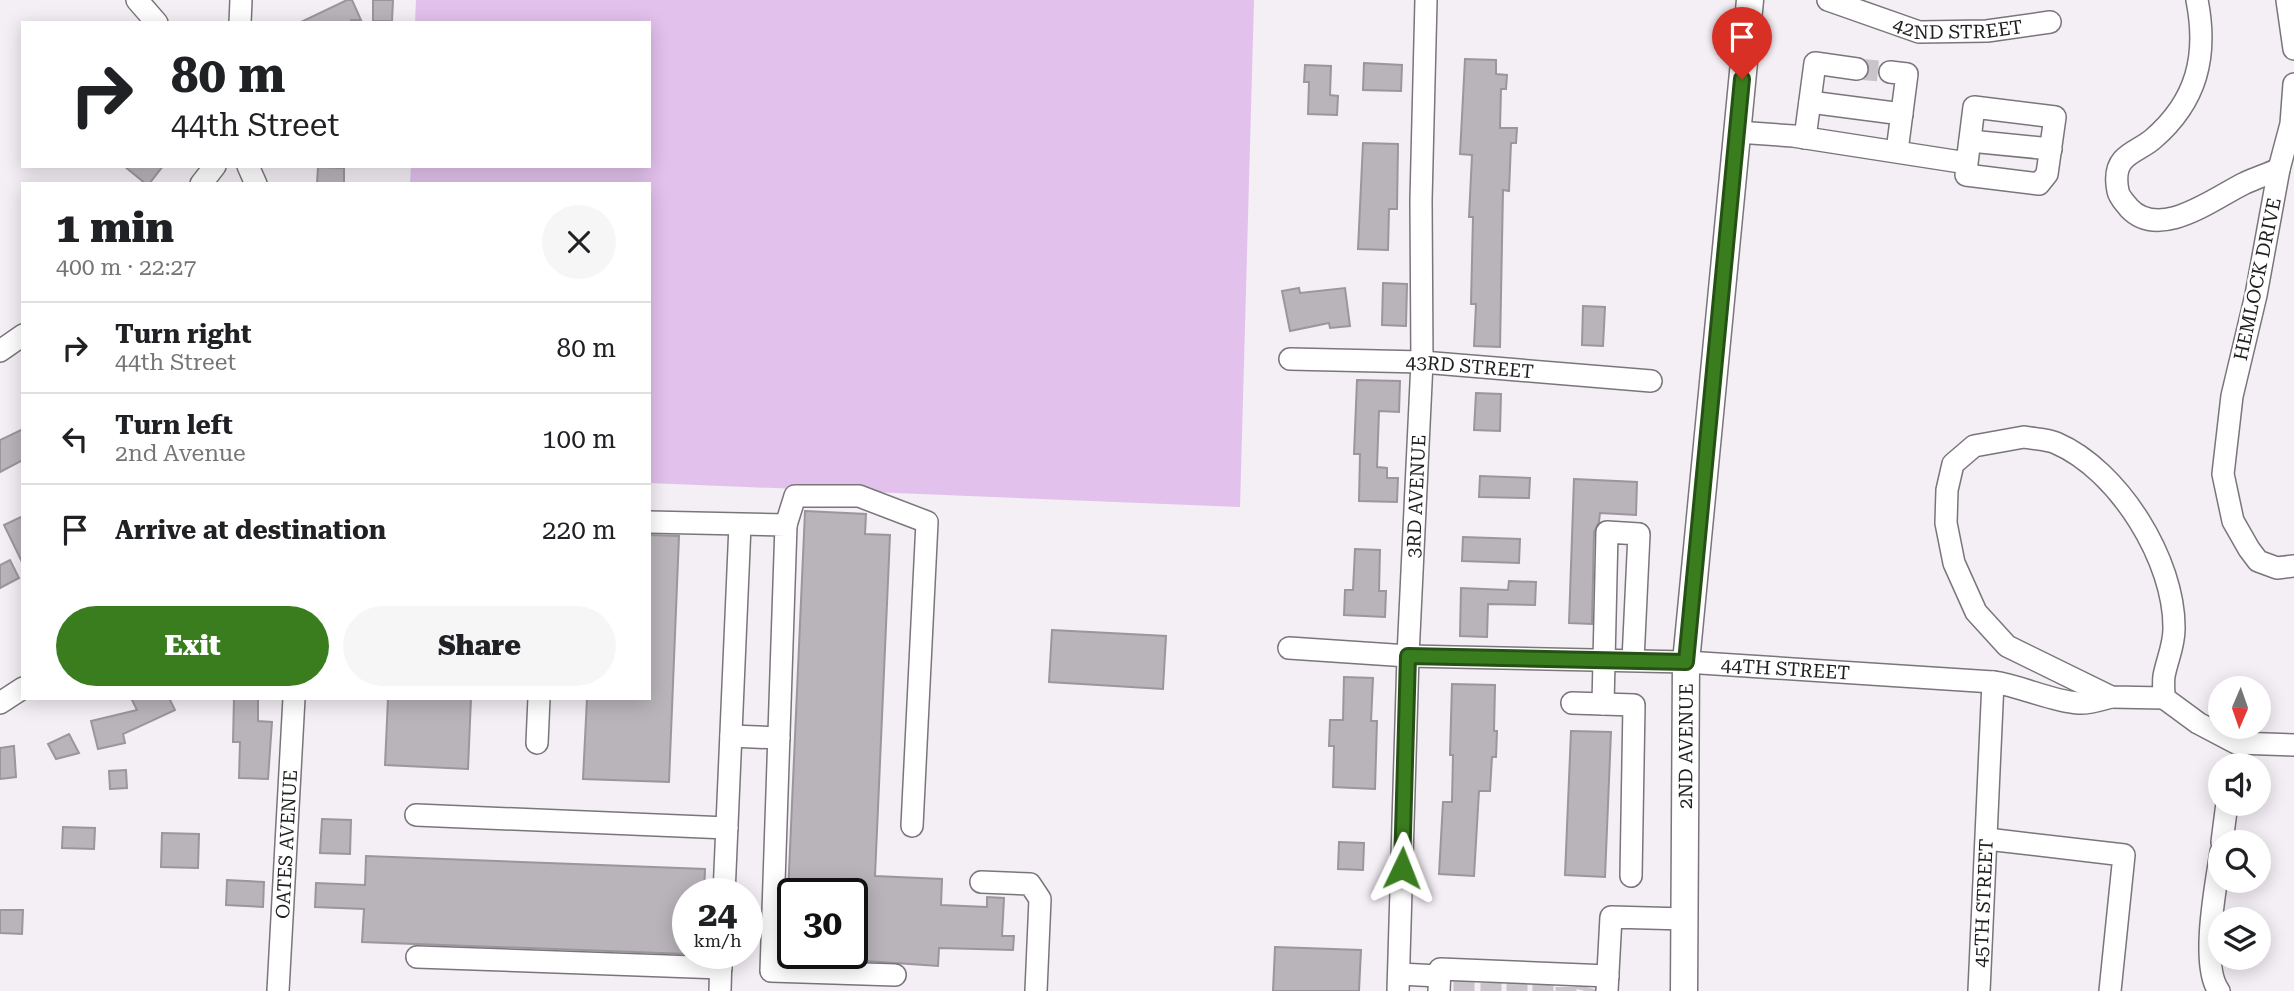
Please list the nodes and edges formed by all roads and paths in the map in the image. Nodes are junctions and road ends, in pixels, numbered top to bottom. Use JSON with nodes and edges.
{"nodes":[{"id":1,"x":137,"y":0,"type":"edge"},
{"id":2,"x":241,"y":0,"type":"edge"},
{"id":3,"x":1426,"y":0,"type":"edge"},
{"id":4,"x":1750,"y":0,"type":"edge"},
{"id":5,"x":1828,"y":0,"type":"edge"},
{"id":6,"x":2197,"y":0,"type":"edge"},
{"id":7,"x":2287,"y":0,"type":"edge"},
{"id":8,"x":155,"y":21,"type":"edge"},
{"id":9,"x":240,"y":21,"type":"edge"},
{"id":10,"x":2050,"y":22,"type":"dead end"},
{"id":11,"x":2294,"y":49,"type":"edge"},
{"id":12,"x":1857,"y":69,"type":"tunnel mouth"},
{"id":13,"x":1890,"y":72,"type":"dead end"},
{"id":14,"x":2294,"y":84,"type":"edge"},
{"id":15,"x":1810,"y":102,"type":"junction"},
{"id":16,"x":1902,"y":114,"type":"junction"},
{"id":17,"x":1737,"y":132,"type":"junction"},
{"id":18,"x":1805,"y":138,"type":"junction"},
{"id":19,"x":1970,"y":141,"type":"junction"},
{"id":20,"x":2050,"y":149,"type":"junction"},
{"id":21,"x":1897,"y":151,"type":"junction"},
{"id":22,"x":1967,"y":163,"type":"junction"},
{"id":23,"x":213,"y":168,"type":"edge"},
{"id":24,"x":2279,"y":169,"type":"junction"},
{"id":25,"x":203,"y":182,"type":"edge"},
{"id":26,"x":21,"y":336,"type":"edge"},
{"id":27,"x":0,"y":351,"type":"edge"},
{"id":28,"x":1290,"y":359,"type":"dead end"},
{"id":29,"x":1422,"y":362,"type":"junction"},
{"id":30,"x":1651,"y":382,"type":"dead end"},
{"id":31,"x":651,"y":522,"type":"edge"},
{"id":32,"x":740,"y":525,"type":"junction"},
{"id":33,"x":786,"y":525,"type":"junction"},
{"id":34,"x":2294,"y":566,"type":"edge"},
{"id":35,"x":1289,"y":648,"type":"dead end"},
{"id":36,"x":1408,"y":656,"type":"junction"},
{"id":37,"x":1604,"y":660,"type":"junction"},
{"id":38,"x":1633,"y":660,"type":"junction"},
{"id":39,"x":1686,"y":662,"type":"junction"},
{"id":40,"x":1993,"y":682,"type":"junction"},
{"id":41,"x":21,"y":689,"type":"edge"},
{"id":42,"x":2110,"y":698,"type":"junction"},
{"id":43,"x":2164,"y":698,"type":"junction"},
{"id":44,"x":293,"y":700,"type":"edge"},
{"id":45,"x":539,"y":700,"type":"edge"},
{"id":46,"x":1572,"y":703,"type":"dead end"},
{"id":47,"x":0,"y":704,"type":"edge"},
{"id":48,"x":1603,"y":704,"type":"junction"},
{"id":49,"x":731,"y":736,"type":"junction"},
{"id":50,"x":779,"y":738,"type":"junction"},
{"id":51,"x":537,"y":743,"type":"dead end"},
{"id":52,"x":2236,"y":743,"type":"junction"},
{"id":53,"x":2294,"y":745,"type":"edge"},
{"id":54,"x":2235,"y":753,"type":"edge"},
{"id":55,"x":416,"y":816,"type":"dead end"},
{"id":56,"x":912,"y":826,"type":"dead end"},
{"id":57,"x":727,"y":828,"type":"junction"},
{"id":58,"x":1987,"y":839,"type":"junction"},
{"id":59,"x":1631,"y":876,"type":"dead end"},
{"id":60,"x":725,"y":878,"type":"edge"},
{"id":61,"x":981,"y":882,"type":"dead end"},
{"id":62,"x":2215,"y":893,"type":"edge"},
{"id":63,"x":1685,"y":919,"type":"junction"},
{"id":64,"x":417,"y":957,"type":"dead end"},
{"id":65,"x":672,"y":960,"type":"edge"},
{"id":66,"x":721,"y":969,"type":"edge"},
{"id":67,"x":895,"y":975,"type":"dead end"},
{"id":68,"x":1399,"y":983,"type":"edge"},
{"id":69,"x":1439,"y":983,"type":"edge"},
{"id":70,"x":1608,"y":983,"type":"edge"},
{"id":71,"x":278,"y":991,"type":"edge"},
{"id":72,"x":720,"y":991,"type":"edge"},
{"id":73,"x":1036,"y":991,"type":"edge"},
{"id":74,"x":1684,"y":991,"type":"edge"},
{"id":75,"x":1979,"y":991,"type":"edge"},
{"id":76,"x":2110,"y":991,"type":"edge"},
{"id":77,"x":2219,"y":991,"type":"edge"}],
"edges":[{"from":1,"to":8,"type":"street"},
{"from":2,"to":9,"type":"street"},
{"from":3,"to":29,"type":"street","name":"3RD AVENUE"},
{"from":4,"to":17,"type":"main road","name":"2ND AVENUE"},
{"from":5,"to":10,"type":"street","name":"42ND STREET"},
{"from":6,"to":24,"type":"street"},
{"from":7,"to":11,"type":"street"},
{"from":12,"to":15,"type":"street"},
{"from":13,"to":16,"type":"street"},
{"from":14,"to":24,"type":"street","name":"HEMLOCK DRIVE"},
{"from":15,"to":16,"type":"street"},
{"from":15,"to":18,"type":"street"},
{"from":16,"to":21,"type":"street"},
{"from":17,"to":18,"type":"street"},
{"from":17,"to":39,"type":"main road","name":"2ND AVENUE"},
{"from":18,"to":21,"type":"street"},
{"from":19,"to":20,"type":"street"},
{"from":19,"to":20,"type":"street"},
{"from":19,"to":22,"type":"street"},
{"from":20,"to":22,"type":"street"},
{"from":21,"to":22,"type":"street"},
{"from":23,"to":25,"type":"street"},
{"from":24,"to":34,"type":"street","name":"HEMLOCK DRIVE"},
{"from":26,"to":27,"type":"street"},
{"from":28,"to":29,"type":"street","name":"43RD STREET"},
{"from":29,"to":30,"type":"street","name":"43RD STREET"},
{"from":29,"to":36,"type":"street","name":"3RD AVENUE"},
{"from":31,"to":32,"type":"street"},
{"from":32,"to":33,"type":"street"},
{"from":32,"to":49,"type":"street"},
{"from":33,"to":50,"type":"street"},
{"from":33,"to":56,"type":"street"},
{"from":35,"to":36,"type":"street","name":"44TH STREET"},
{"from":36,"to":37,"type":"street","name":"44TH STREET"},
{"from":36,"to":68,"type":"street","name":"3RD AVENUE"},
{"from":37,"to":38,"type":"street","name":"44TH STREET"},
{"from":37,"to":38,"type":"street"},
{"from":37,"to":48,"type":"street"},
{"from":38,"to":39,"type":"street","name":"44TH STREET"},
{"from":39,"to":40,"type":"street","name":"44TH STREET"},
{"from":39,"to":63,"type":"main road","name":"2ND AVENUE"},
{"from":40,"to":42,"type":"street","name":"44TH STREET"},
{"from":40,"to":58,"type":"street"},
{"from":41,"to":47,"type":"street"},
{"from":42,"to":43,"type":"street"},
{"from":42,"to":43,"type":"street"},
{"from":43,"to":52,"type":"street"},
{"from":44,"to":71,"type":"street","name":"OATES AVENUE"},
{"from":45,"to":51,"type":"street"},
{"from":46,"to":48,"type":"street"},
{"from":48,"to":59,"type":"street"},
{"from":49,"to":50,"type":"street"},
{"from":49,"to":57,"type":"street"},
{"from":50,"to":67,"type":"street"},
{"from":52,"to":53,"type":"street"},
{"from":52,"to":54,"type":"street"},
{"from":55,"to":57,"type":"street"},
{"from":57,"to":60,"type":"street"},
{"from":58,"to":75,"type":"street","name":"45TH STREET"},
{"from":58,"to":76,"type":"street","name":"45TH STREET"},
{"from":61,"to":73,"type":"street"},
{"from":62,"to":77,"type":"street"},
{"from":63,"to":70,"type":"street"},
{"from":63,"to":74,"type":"main road","name":"2ND AVENUE"},
{"from":64,"to":65,"type":"street"},
{"from":66,"to":72,"type":"street"},
{"from":68,"to":69,"type":"street"},
{"from":69,"to":70,"type":"street"}]}
